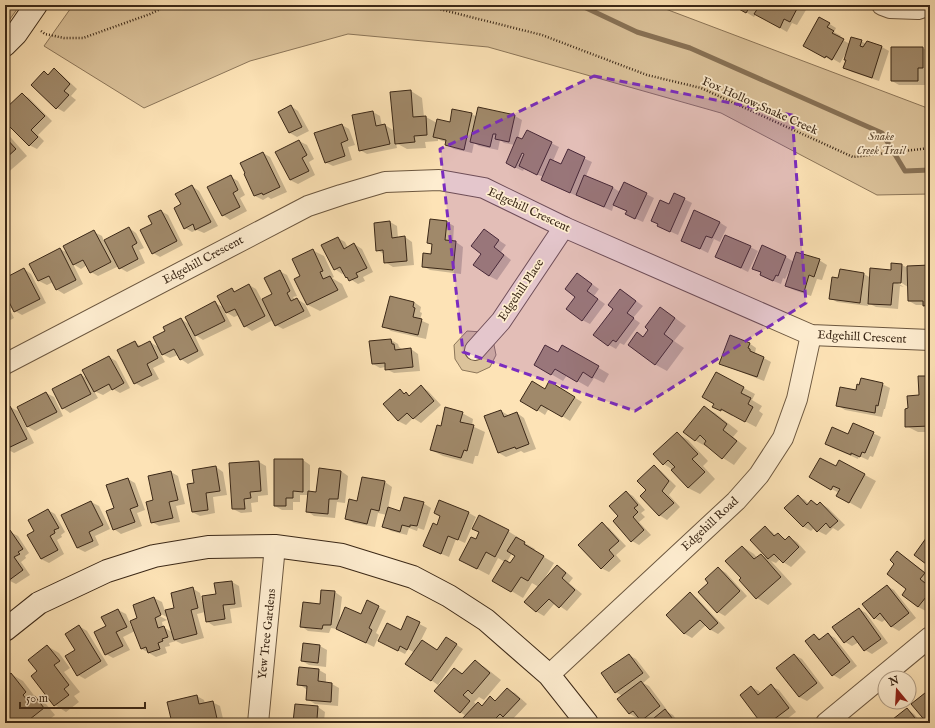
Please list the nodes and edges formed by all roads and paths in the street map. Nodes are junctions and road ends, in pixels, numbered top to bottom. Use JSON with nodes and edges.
{"nodes":[{"id":1,"x":7,"y":5,"type":"edge"},
{"id":2,"x":169,"y":5,"type":"edge"},
{"id":3,"x":423,"y":5,"type":"edge"},
{"id":4,"x":882,"y":5,"type":"edge"},
{"id":5,"x":930,"y":6,"type":"edge"},
{"id":6,"x":5,"y":8,"type":"edge"},
{"id":7,"x":31,"y":12,"type":"edge"},
{"id":8,"x":5,"y":45,"type":"edge"},
{"id":9,"x":930,"y":148,"type":"edge"},
{"id":10,"x":564,"y":226,"type":"junction"},
{"id":11,"x":811,"y":335,"type":"junction"},
{"id":12,"x":930,"y":340,"type":"edge"},
{"id":13,"x":475,"y":350,"type":"dead end"},
{"id":14,"x":5,"y":364,"type":"edge"},
{"id":15,"x":275,"y":546,"type":"junction"},
{"id":16,"x":5,"y":630,"type":"edge"},
{"id":17,"x":930,"y":637,"type":"edge"},
{"id":18,"x":549,"y":674,"type":"junction"},
{"id":19,"x":258,"y":723,"type":"edge"},
{"id":20,"x":587,"y":723,"type":"edge"},
{"id":21,"x":826,"y":723,"type":"edge"}],
"edges":[{"from":1,"to":6,"type":"path"},
{"from":2,"to":7,"type":"path"},
{"from":3,"to":9,"type":"path","name":"Fox Hollow;Snake Creek"},
{"from":4,"to":5,"type":"street"},
{"from":7,"to":8,"type":"street"},
{"from":10,"to":11,"type":"street","name":"Edgehill Crescent"},
{"from":10,"to":13,"type":"street","name":"Edgehill Place"},
{"from":10,"to":14,"type":"street","name":"Edgehill Crescent"},
{"from":11,"to":12,"type":"street","name":"Edgehill Crescent"},
{"from":11,"to":18,"type":"street","name":"Edgehill Road"},
{"from":15,"to":16,"type":"street"},
{"from":15,"to":18,"type":"street"},
{"from":15,"to":19,"type":"street","name":"Yew Tree Gardens"},
{"from":17,"to":21,"type":"street"},
{"from":18,"to":20,"type":"street"}]}
